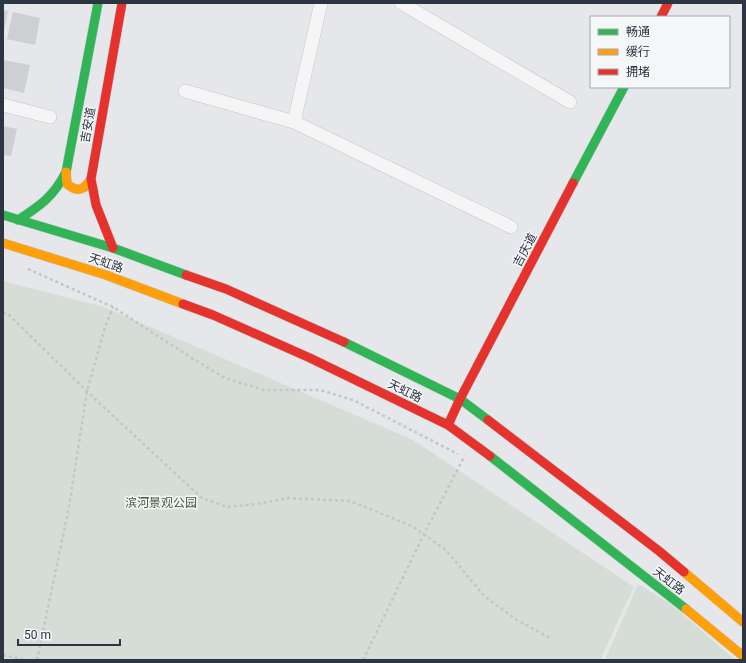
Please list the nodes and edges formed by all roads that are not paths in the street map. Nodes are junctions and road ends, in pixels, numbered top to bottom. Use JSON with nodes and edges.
{"nodes":[{"id":1,"x":98,"y":3,"type":"edge"},
{"id":2,"x":122,"y":3,"type":"edge"},
{"id":3,"x":321,"y":3,"type":"edge"},
{"id":4,"x":401,"y":3,"type":"edge"},
{"id":5,"x":668,"y":3,"type":"edge"},
{"id":6,"x":662,"y":16,"type":"edge"},
{"id":7,"x":623,"y":88,"type":"edge"},
{"id":8,"x":185,"y":91,"type":"dead end"},
{"id":9,"x":570,"y":102,"type":"dead end"},
{"id":10,"x":3,"y":105,"type":"edge"},
{"id":11,"x":50,"y":118,"type":"dead end"},
{"id":12,"x":294,"y":122,"type":"junction"},
{"id":13,"x":66,"y":172,"type":"junction"},
{"id":14,"x":91,"y":179,"type":"junction"},
{"id":15,"x":3,"y":215,"type":"edge"},
{"id":16,"x":18,"y":220,"type":"junction"},
{"id":17,"x":511,"y":228,"type":"dead end"},
{"id":18,"x":3,"y":243,"type":"edge"},
{"id":19,"x":113,"y":248,"type":"junction"},
{"id":20,"x":460,"y":399,"type":"junction"},
{"id":21,"x":448,"y":425,"type":"junction"},
{"id":22,"x":743,"y":622,"type":"edge"},
{"id":23,"x":743,"y":656,"type":"edge"}],
"edges":[{"from":1,"to":13,"type":"main road"},
{"from":2,"to":14,"type":"main road","name":"吉安道"},
{"from":3,"to":12,"type":"street"},
{"from":4,"to":9,"type":"street"},
{"from":5,"to":6,"type":"main road"},
{"from":7,"to":20,"type":"main road","name":"吉庆道"},
{"from":8,"to":12,"type":"street"},
{"from":10,"to":11,"type":"street"},
{"from":12,"to":17,"type":"street"},
{"from":13,"to":14,"type":"main road"},
{"from":13,"to":16,"type":"main road"},
{"from":14,"to":19,"type":"main road","name":"吉安道"},
{"from":15,"to":16,"type":"main road","name":"天虹路"},
{"from":16,"to":19,"type":"main road","name":"天虹路"},
{"from":18,"to":21,"type":"main road","name":"天虹路"},
{"from":19,"to":20,"type":"main road","name":"天虹路"},
{"from":20,"to":21,"type":"main road","name":"吉庆道"},
{"from":20,"to":22,"type":"main road","name":"天虹路"},
{"from":21,"to":23,"type":"main road","name":"天虹路"}]}
